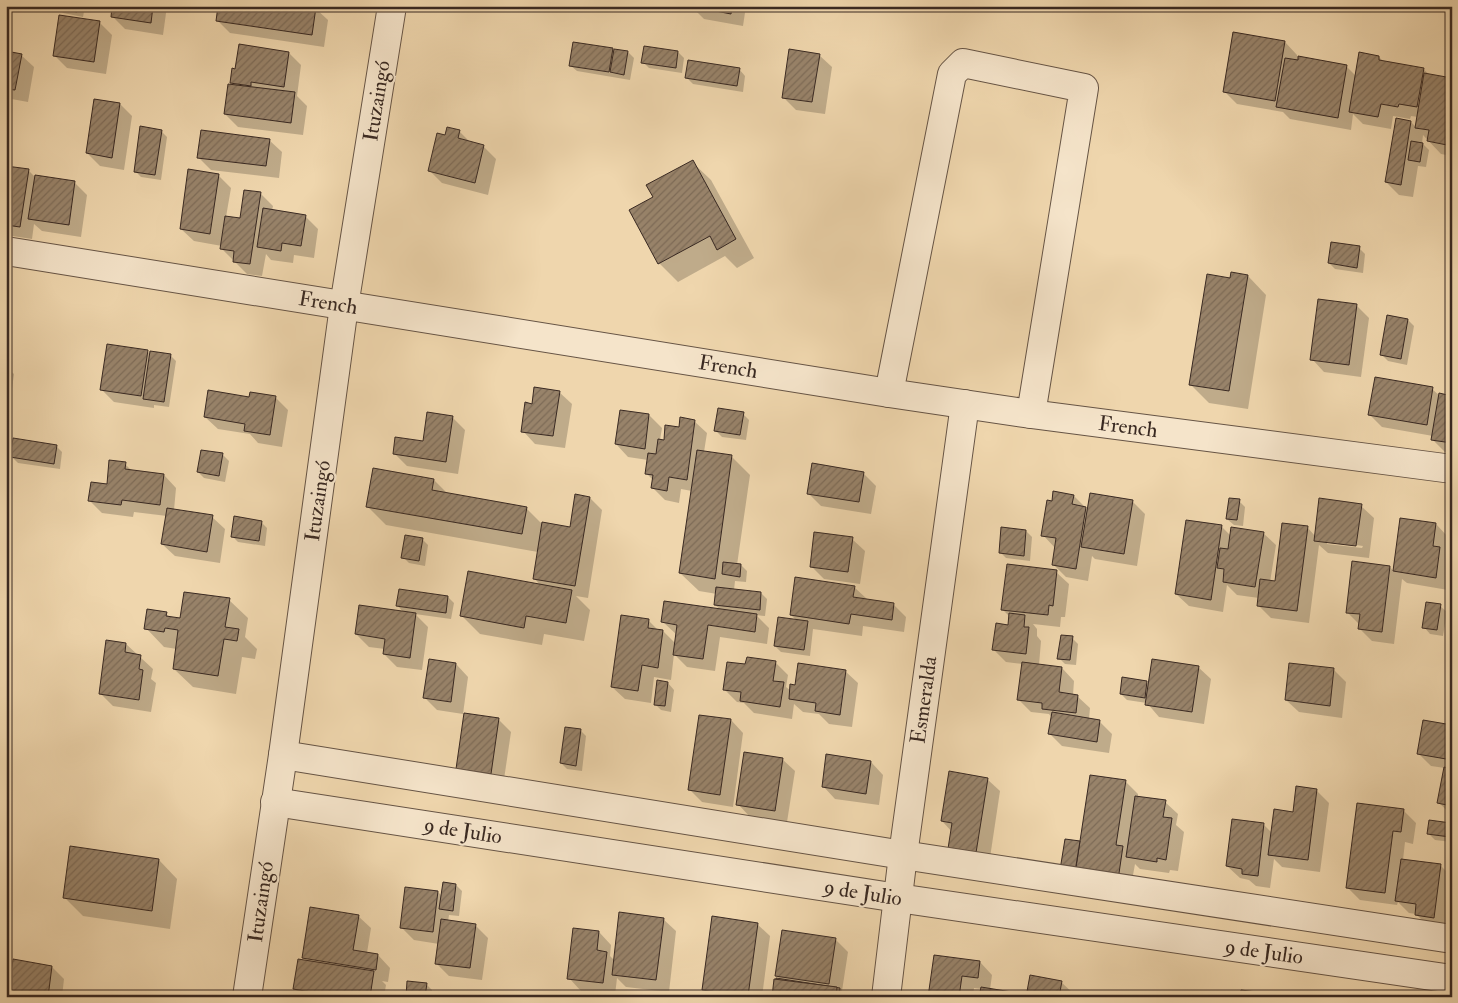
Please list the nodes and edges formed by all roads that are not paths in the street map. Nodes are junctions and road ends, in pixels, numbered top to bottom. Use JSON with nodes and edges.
{"nodes":[{"id":1,"x":392,"y":6,"type":"edge"},
{"id":2,"x":6,"y":251,"type":"edge"},
{"id":3,"x":344,"y":306,"type":"junction"},
{"id":4,"x":889,"y":393,"type":"junction"},
{"id":5,"x":965,"y":404,"type":"junction"},
{"id":6,"x":1031,"y":414,"type":"junction"},
{"id":7,"x":1452,"y":468,"type":"edge"},
{"id":8,"x":283,"y":755,"type":"junction"},
{"id":9,"x":275,"y":802,"type":"junction"},
{"id":10,"x":903,"y":855,"type":"junction"},
{"id":11,"x":898,"y":898,"type":"junction"},
{"id":12,"x":1452,"y":940,"type":"edge"},
{"id":13,"x":1452,"y":979,"type":"edge"},
{"id":14,"x":247,"y":997,"type":"edge"},
{"id":15,"x":886,"y":997,"type":"edge"}],
"edges":[{"from":1,"to":3,"type":"street","name":"Ituzaingó"},
{"from":2,"to":3,"type":"street","name":"French"},
{"from":3,"to":4,"type":"street","name":"French"},
{"from":3,"to":8,"type":"street","name":"Ituzaingó"},
{"from":4,"to":5,"type":"street","name":"French"},
{"from":4,"to":6,"type":"street"},
{"from":5,"to":6,"type":"street","name":"French"},
{"from":5,"to":10,"type":"street","name":"Esmeralda"},
{"from":6,"to":7,"type":"street","name":"French"},
{"from":8,"to":9,"type":"street","name":"Ituzaingó"},
{"from":8,"to":10,"type":"street","name":"9 de Julio"},
{"from":9,"to":11,"type":"street","name":"9 de Julio"},
{"from":9,"to":14,"type":"street","name":"Ituzaingó"},
{"from":10,"to":11,"type":"street","name":"Esmeralda"},
{"from":10,"to":12,"type":"street","name":"9 de Julio"},
{"from":11,"to":13,"type":"street","name":"9 de Julio"},
{"from":11,"to":15,"type":"street","name":"Esmeralda"}]}
